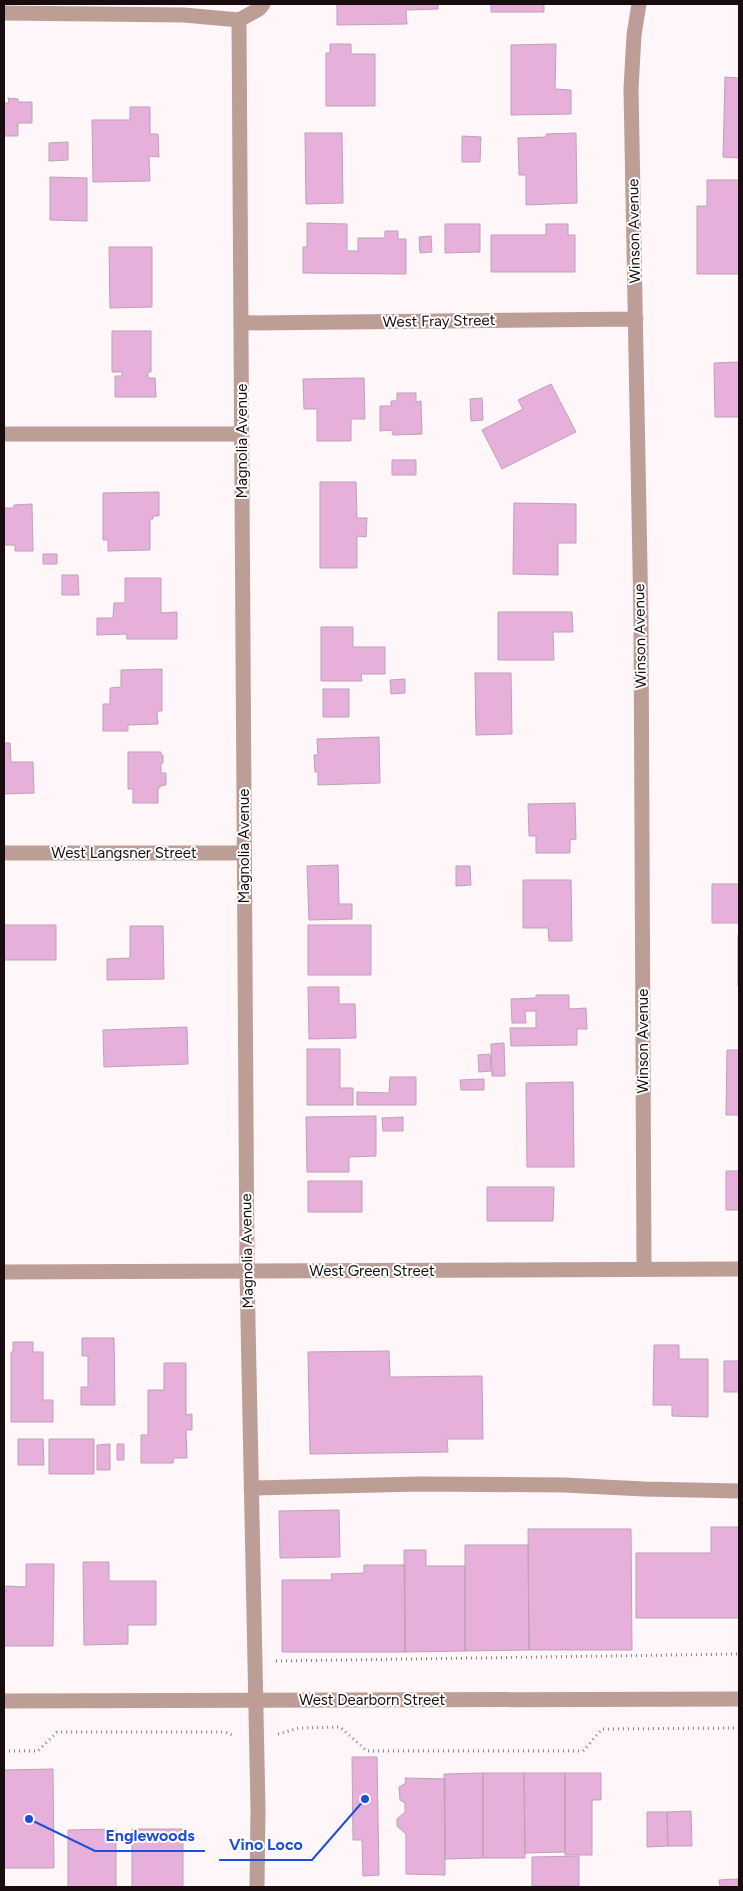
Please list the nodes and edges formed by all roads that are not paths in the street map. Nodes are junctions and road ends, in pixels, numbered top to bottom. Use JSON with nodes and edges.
{"nodes":[{"id":1,"x":263,"y":4,"type":"edge"},
{"id":2,"x":639,"y":4,"type":"edge"},
{"id":3,"x":4,"y":13,"type":"edge"},
{"id":4,"x":239,"y":20,"type":"junction"},
{"id":5,"x":636,"y":319,"type":"junction"},
{"id":6,"x":242,"y":323,"type":"junction"},
{"id":7,"x":4,"y":434,"type":"edge"},
{"id":8,"x":241,"y":434,"type":"junction"},
{"id":9,"x":244,"y":852,"type":"junction"},
{"id":10,"x":4,"y":853,"type":"edge"},
{"id":11,"x":644,"y":1269,"type":"junction"},
{"id":12,"x":739,"y":1269,"type":"edge"},
{"id":13,"x":4,"y":1272,"type":"edge"},
{"id":14,"x":247,"y":1272,"type":"junction"},
{"id":15,"x":251,"y":1488,"type":"junction"},
{"id":16,"x":739,"y":1490,"type":"edge"},
{"id":17,"x":739,"y":1699,"type":"edge"},
{"id":18,"x":4,"y":1701,"type":"edge"},
{"id":19,"x":255,"y":1701,"type":"junction"},
{"id":20,"x":257,"y":1887,"type":"edge"}],
"edges":[{"from":1,"to":4,"type":"street"},
{"from":2,"to":5,"type":"street","name":"Winson Avenue"},
{"from":3,"to":4,"type":"street"},
{"from":4,"to":6,"type":"street","name":"Magnolia Avenue"},
{"from":5,"to":6,"type":"street","name":"West Fray Street"},
{"from":5,"to":11,"type":"street","name":"Winson Avenue"},
{"from":6,"to":8,"type":"street","name":"Magnolia Avenue"},
{"from":7,"to":8,"type":"street"},
{"from":8,"to":9,"type":"street","name":"Magnolia Avenue"},
{"from":9,"to":10,"type":"street","name":"West Langsner Street"},
{"from":9,"to":14,"type":"street","name":"Magnolia Avenue"},
{"from":11,"to":12,"type":"street","name":"West Green Street"},
{"from":11,"to":14,"type":"street","name":"West Green Street"},
{"from":13,"to":14,"type":"street","name":"West Green Street"},
{"from":14,"to":15,"type":"street","name":"Magnolia Avenue"},
{"from":15,"to":16,"type":"street"},
{"from":15,"to":19,"type":"street","name":"Magnolia Avenue"},
{"from":17,"to":19,"type":"street","name":"West Dearborn Street"},
{"from":18,"to":19,"type":"street","name":"West Dearborn Street"},
{"from":19,"to":20,"type":"street","name":"Magnolia Avenue"}]}
